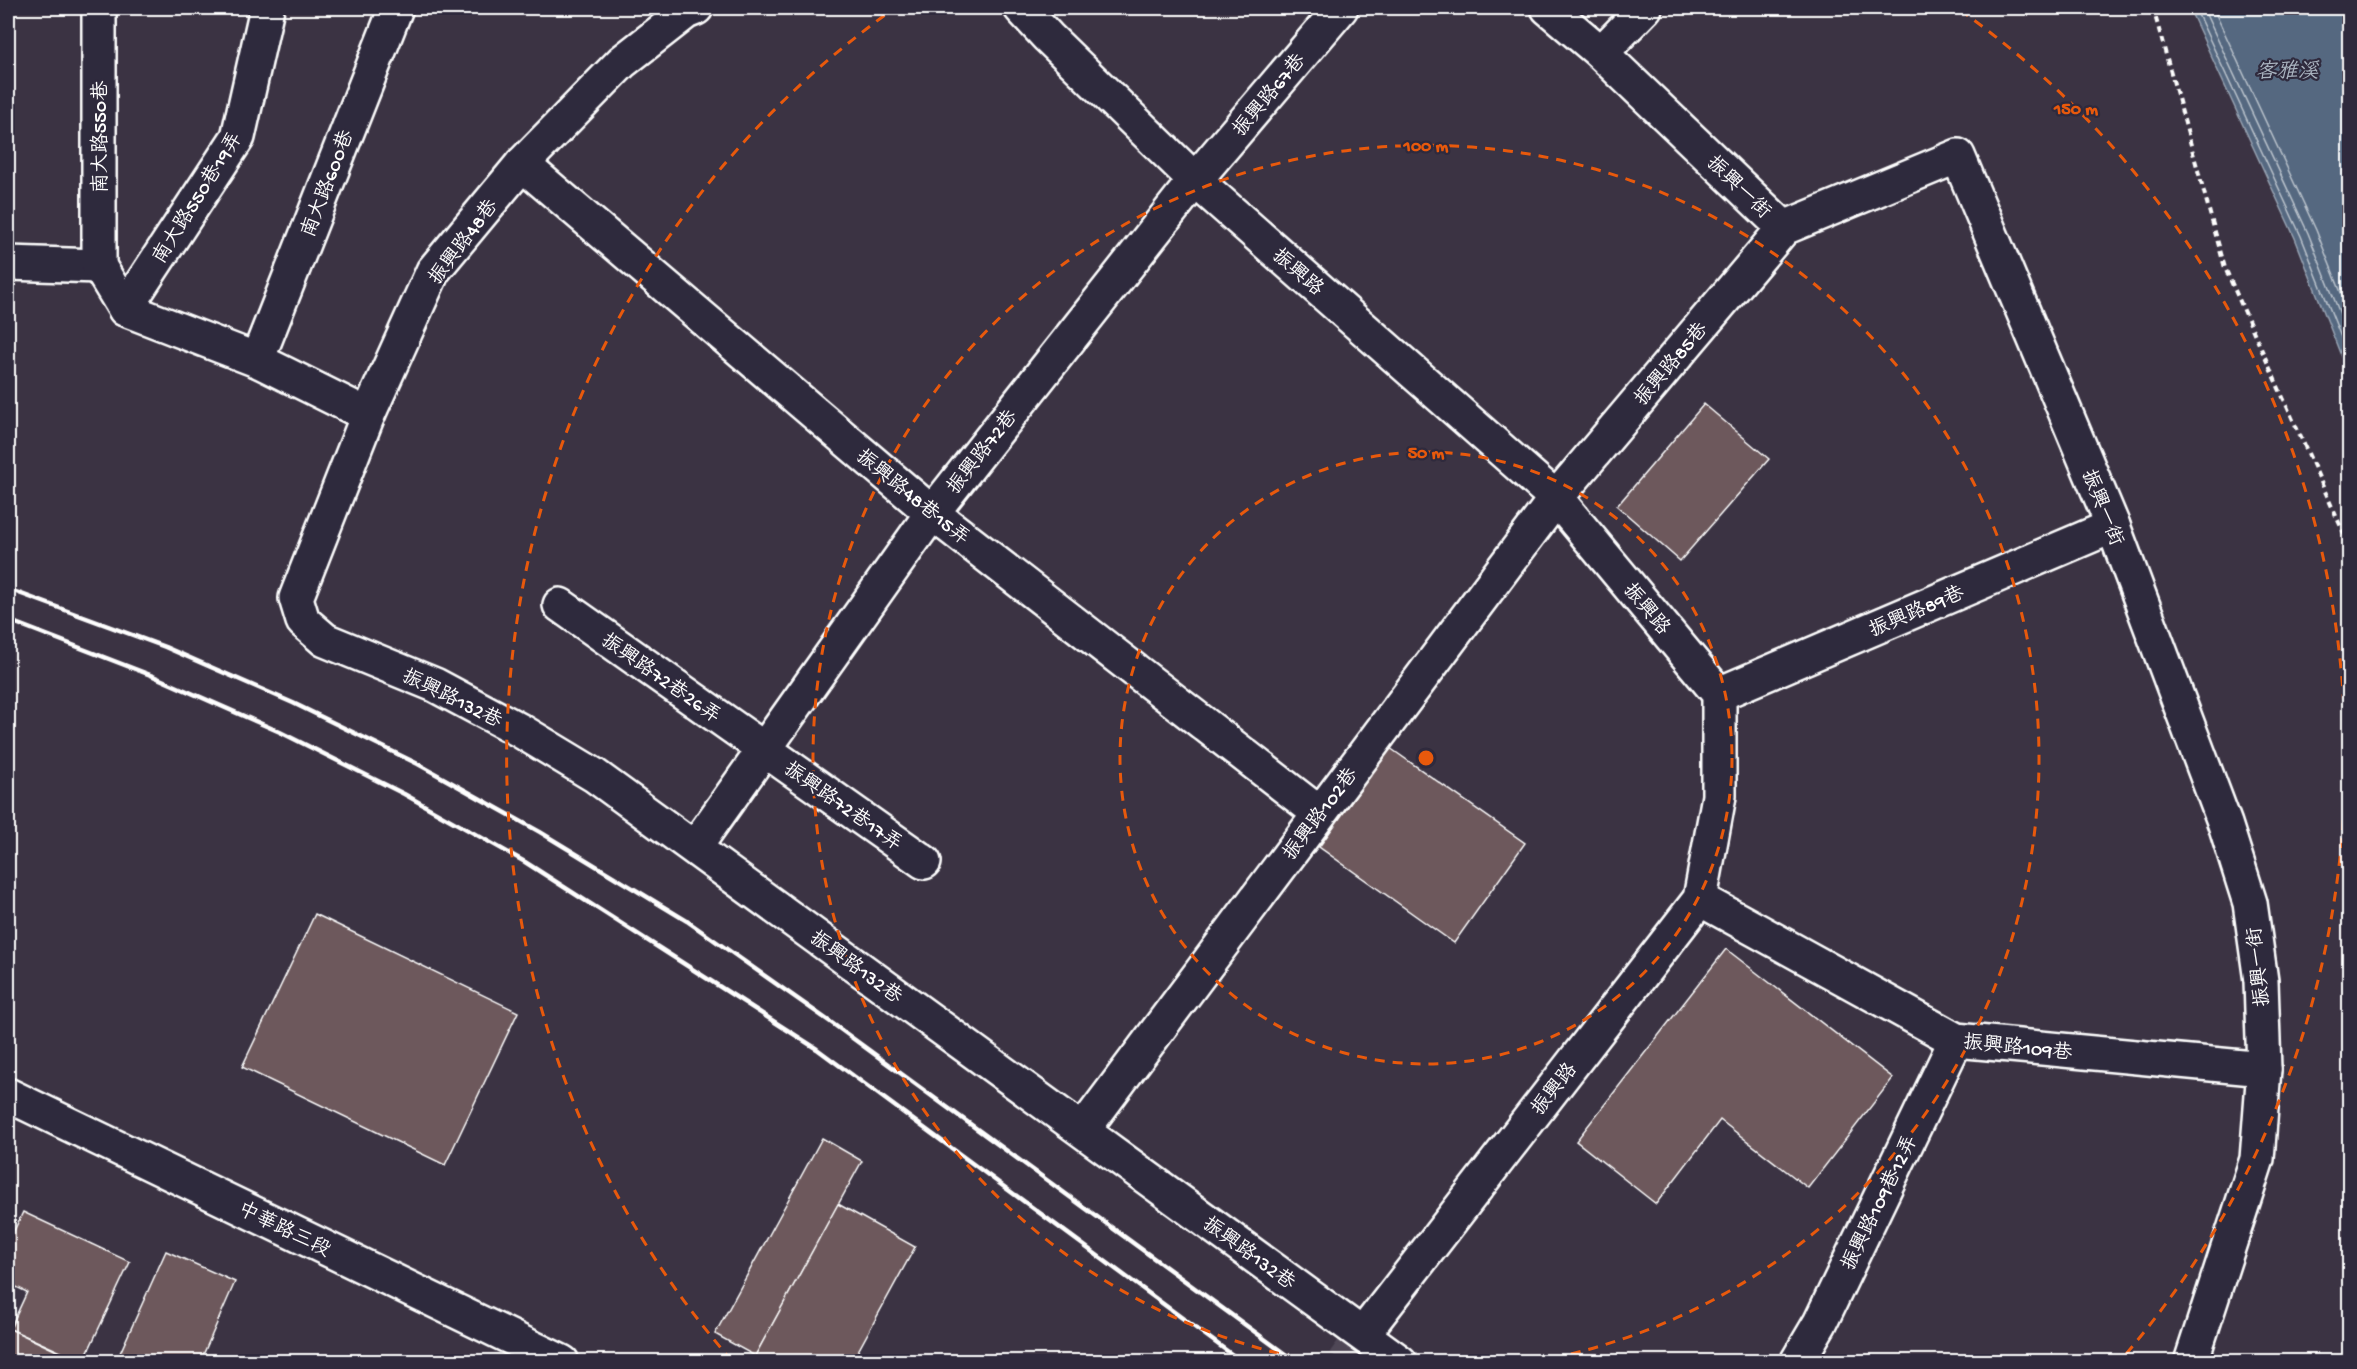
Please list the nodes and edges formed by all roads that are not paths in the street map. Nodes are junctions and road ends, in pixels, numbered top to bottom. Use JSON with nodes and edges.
{"nodes":[{"id":1,"x":99,"y":8,"type":"edge"},
{"id":2,"x":267,"y":8,"type":"edge"},
{"id":3,"x":396,"y":8,"type":"edge"},
{"id":4,"x":696,"y":8,"type":"edge"},
{"id":5,"x":1021,"y":8,"type":"edge"},
{"id":6,"x":1341,"y":8,"type":"edge"},
{"id":7,"x":1548,"y":8,"type":"edge"},
{"id":8,"x":1645,"y":8,"type":"edge"},
{"id":9,"x":1601,"y":53,"type":"junction"},
{"id":10,"x":522,"y":164,"type":"junction"},
{"id":11,"x":1195,"y":180,"type":"junction"},
{"id":12,"x":1784,"y":228,"type":"junction"},
{"id":13,"x":8,"y":263,"type":"edge"},
{"id":14,"x":99,"y":266,"type":"junction"},
{"id":15,"x":125,"y":309,"type":"junction"},
{"id":16,"x":257,"y":360,"type":"junction"},
{"id":17,"x":368,"y":415,"type":"junction"},
{"id":18,"x":1556,"y":498,"type":"junction"},
{"id":19,"x":932,"y":513,"type":"junction"},
{"id":20,"x":2113,"y":526,"type":"junction"},
{"id":21,"x":307,"y":572,"type":"joint"},
{"id":22,"x":560,"y":605,"type":"dead end"},
{"id":23,"x":1719,"y":694,"type":"junction"},
{"id":24,"x":764,"y":749,"type":"junction"},
{"id":25,"x":1319,"y":813,"type":"junction"},
{"id":26,"x":695,"y":847,"type":"junction"},
{"id":27,"x":924,"y":862,"type":"dead end"},
{"id":28,"x":1700,"y":899,"type":"junction"},
{"id":29,"x":1956,"y":1040,"type":"junction"},
{"id":30,"x":2264,"y":1069,"type":"junction"},
{"id":31,"x":8,"y":1095,"type":"edge"},
{"id":32,"x":1083,"y":1130,"type":"junction"},
{"id":33,"x":1363,"y":1334,"type":"junction"},
{"id":34,"x":562,"y":1362,"type":"edge"},
{"id":35,"x":1400,"y":1362,"type":"edge"},
{"id":36,"x":1797,"y":1362,"type":"edge"},
{"id":37,"x":2191,"y":1362,"type":"edge"}],
"edges":[{"from":1,"to":14,"type":"street","name":"南大路550巷"},
{"from":2,"to":15,"type":"street","name":"南大路550巷19弄"},
{"from":3,"to":16,"type":"street","name":"南大路600巷"},
{"from":4,"to":10,"type":"street","name":"振興路48巷"},
{"from":5,"to":11,"type":"street","name":"振興路"},
{"from":6,"to":11,"type":"street","name":"振興路67巷"},
{"from":7,"to":9,"type":"street","name":"振興一街"},
{"from":8,"to":9,"type":"street"},
{"from":9,"to":12,"type":"street","name":"振興一街"},
{"from":10,"to":17,"type":"street","name":"振興路48巷"},
{"from":10,"to":19,"type":"street","name":"振興路48巷15弄"},
{"from":11,"to":18,"type":"street","name":"振興路"},
{"from":11,"to":19,"type":"street","name":"振興路72巷"},
{"from":12,"to":18,"type":"street","name":"振興路85巷"},
{"from":12,"to":20,"type":"street","name":"振興一街"},
{"from":13,"to":14,"type":"street"},
{"from":14,"to":15,"type":"street"},
{"from":15,"to":16,"type":"street"},
{"from":16,"to":17,"type":"street"},
{"from":17,"to":21,"type":"street","name":"振興路48巷"},
{"from":18,"to":23,"type":"street","name":"振興路"},
{"from":18,"to":25,"type":"street","name":"振興路102巷"},
{"from":19,"to":24,"type":"street","name":"振興路72巷"},
{"from":19,"to":25,"type":"street","name":"振興路48巷15弄"},
{"from":20,"to":23,"type":"street","name":"振興路89巷"},
{"from":20,"to":30,"type":"street","name":"振興一街"},
{"from":21,"to":26,"type":"street","name":"振興路132巷"},
{"from":22,"to":24,"type":"street","name":"振興路72巷26弄"},
{"from":23,"to":28,"type":"street","name":"振興路"},
{"from":24,"to":26,"type":"street","name":"振興路72巷"},
{"from":24,"to":27,"type":"street","name":"振興路72巷17弄"},
{"from":25,"to":32,"type":"street","name":"振興路102巷"},
{"from":26,"to":32,"type":"street","name":"振興路132巷"},
{"from":28,"to":29,"type":"street","name":"振興路109巷"},
{"from":28,"to":33,"type":"street","name":"振興路"},
{"from":29,"to":30,"type":"street","name":"振興路109巷"},
{"from":29,"to":36,"type":"street","name":"振興路109巷12弄"},
{"from":30,"to":37,"type":"street","name":"振興一街"},
{"from":31,"to":34,"type":"street","name":"中華路三段"},
{"from":32,"to":33,"type":"street","name":"振興路132巷"},
{"from":33,"to":35,"type":"street","name":"振興路132巷"}]}
